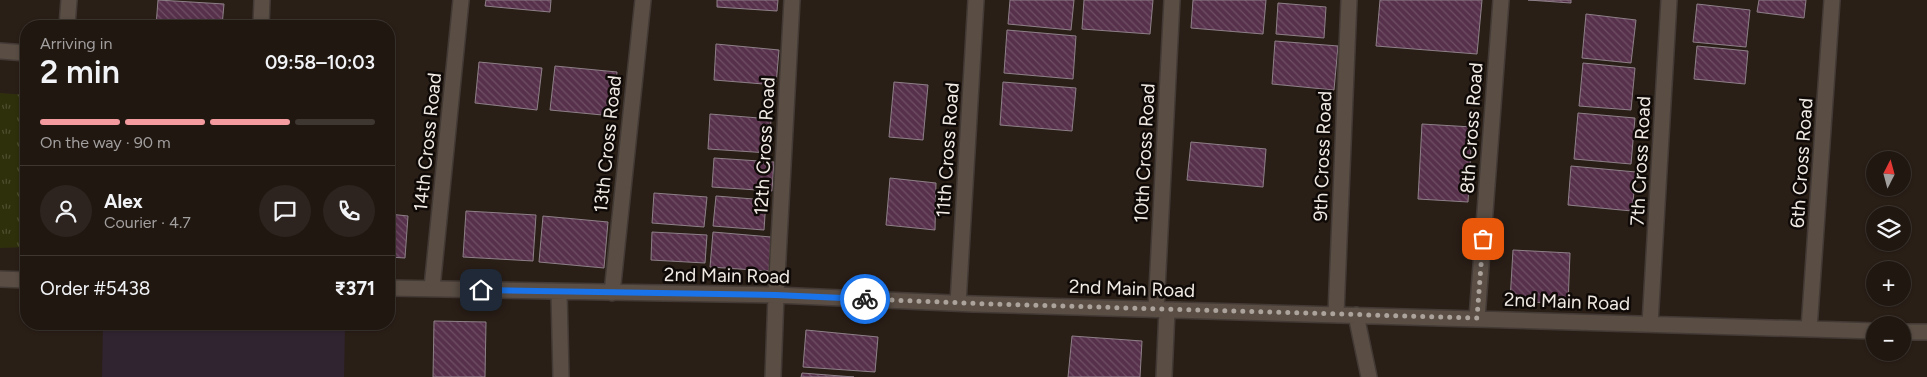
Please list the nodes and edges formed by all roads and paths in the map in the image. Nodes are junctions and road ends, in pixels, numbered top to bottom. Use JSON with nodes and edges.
{"nodes":[{"id":1,"x":69,"y":0,"type":"edge"},
{"id":2,"x":262,"y":0,"type":"edge"},
{"id":3,"x":461,"y":0,"type":"edge"},
{"id":4,"x":643,"y":0,"type":"edge"},
{"id":5,"x":792,"y":0,"type":"edge"},
{"id":6,"x":976,"y":0,"type":"edge"},
{"id":7,"x":1172,"y":0,"type":"edge"},
{"id":8,"x":1349,"y":0,"type":"edge"},
{"id":9,"x":1501,"y":0,"type":"edge"},
{"id":10,"x":1669,"y":0,"type":"edge"},
{"id":11,"x":1832,"y":0,"type":"edge"},
{"id":12,"x":67,"y":20,"type":"edge"},
{"id":13,"x":261,"y":20,"type":"edge"},
{"id":14,"x":0,"y":51,"type":"edge"},
{"id":15,"x":20,"y":53,"type":"edge"},
{"id":16,"x":0,"y":280,"type":"edge"},
{"id":17,"x":20,"y":280,"type":"edge"},
{"id":18,"x":395,"y":288,"type":"edge"},
{"id":19,"x":432,"y":288,"type":"junction"},
{"id":20,"x":559,"y":292,"type":"junction"},
{"id":21,"x":612,"y":293,"type":"junction"},
{"id":22,"x":776,"y":295,"type":"junction"},
{"id":23,"x":958,"y":303,"type":"junction"},
{"id":24,"x":1162,"y":309,"type":"junction"},
{"id":25,"x":1336,"y":314,"type":"junction"},
{"id":26,"x":1356,"y":315,"type":"junction"},
{"id":27,"x":1477,"y":318,"type":"junction"},
{"id":28,"x":1650,"y":324,"type":"junction"},
{"id":29,"x":1809,"y":329,"type":"junction"},
{"id":30,"x":1866,"y":331,"type":"edge"},
{"id":31,"x":1911,"y":332,"type":"edge"},
{"id":32,"x":1927,"y":332,"type":"edge"},
{"id":33,"x":561,"y":377,"type":"edge"},
{"id":34,"x":773,"y":377,"type":"edge"},
{"id":35,"x":1164,"y":377,"type":"edge"},
{"id":36,"x":1369,"y":377,"type":"edge"}],
"edges":[{"from":1,"to":12,"type":"street"},
{"from":2,"to":13,"type":"street"},
{"from":3,"to":19,"type":"street","name":"14th Cross Road"},
{"from":4,"to":21,"type":"street","name":"13th Cross Road"},
{"from":5,"to":22,"type":"street","name":"12th Cross Road"},
{"from":6,"to":23,"type":"street","name":"11th Cross Road"},
{"from":7,"to":24,"type":"street","name":"10th Cross Road"},
{"from":8,"to":25,"type":"street","name":"9th Cross Road"},
{"from":9,"to":27,"type":"street","name":"8th Cross Road"},
{"from":10,"to":28,"type":"street","name":"7th Cross Road"},
{"from":11,"to":29,"type":"street","name":"6th Cross Road"},
{"from":14,"to":15,"type":"street"},
{"from":16,"to":17,"type":"street"},
{"from":18,"to":19,"type":"street","name":"2nd Main Road"},
{"from":19,"to":20,"type":"street","name":"2nd Main Road"},
{"from":20,"to":21,"type":"street","name":"2nd Main Road"},
{"from":20,"to":33,"type":"street"},
{"from":21,"to":22,"type":"street","name":"2nd Main Road"},
{"from":22,"to":23,"type":"street","name":"2nd Main Road"},
{"from":22,"to":34,"type":"street","name":"12th Cross Road"},
{"from":23,"to":24,"type":"street","name":"2nd Main Road"},
{"from":24,"to":25,"type":"street","name":"2nd Main Road"},
{"from":24,"to":35,"type":"street","name":"10th Cross Road"},
{"from":25,"to":26,"type":"street","name":"2nd Main Road"},
{"from":26,"to":27,"type":"street","name":"2nd Main Road"},
{"from":26,"to":36,"type":"street"},
{"from":27,"to":28,"type":"street","name":"2nd Main Road"},
{"from":28,"to":29,"type":"street","name":"2nd Main Road"},
{"from":29,"to":30,"type":"street","name":"2nd Main Road"},
{"from":31,"to":32,"type":"street"}]}
